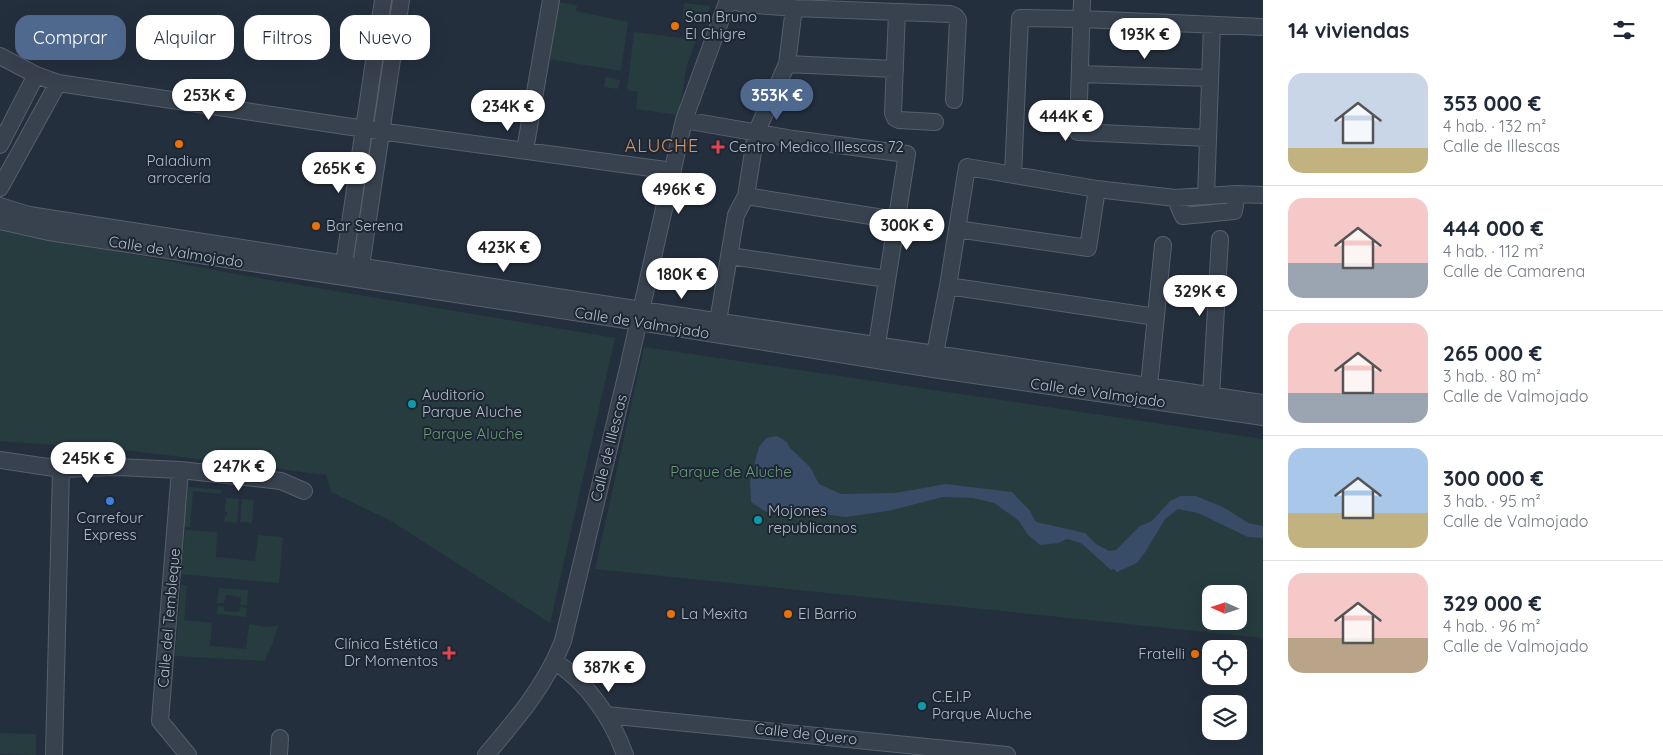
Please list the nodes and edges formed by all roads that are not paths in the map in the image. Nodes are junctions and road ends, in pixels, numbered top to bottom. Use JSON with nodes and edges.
{"nodes":[{"id":1,"x":383,"y":0,"type":"edge"},
{"id":2,"x":401,"y":0,"type":"edge"},
{"id":3,"x":551,"y":0,"type":"edge"},
{"id":4,"x":729,"y":0,"type":"edge"},
{"id":5,"x":1082,"y":0,"type":"edge"},
{"id":6,"x":794,"y":8,"type":"junction"},
{"id":7,"x":897,"y":12,"type":"junction"},
{"id":8,"x":1082,"y":19,"type":"junction"},
{"id":9,"x":1212,"y":25,"type":"junction"},
{"id":10,"x":1263,"y":27,"type":"edge"},
{"id":11,"x":0,"y":56,"type":"edge"},
{"id":12,"x":787,"y":64,"type":"junction"},
{"id":13,"x":895,"y":69,"type":"junction"},
{"id":14,"x":1080,"y":74,"type":"junction"},
{"id":15,"x":36,"y":76,"type":"junction"},
{"id":16,"x":1210,"y":78,"type":"junction"},
{"id":17,"x":58,"y":83,"type":"junction"},
{"id":18,"x":954,"y":100,"type":"dead end"},
{"id":19,"x":684,"y":120,"type":"junction"},
{"id":20,"x":935,"y":122,"type":"dead end"},
{"id":21,"x":373,"y":130,"type":"junction"},
{"id":22,"x":756,"y":133,"type":"junction"},
{"id":23,"x":1208,"y":138,"type":"junction"},
{"id":24,"x":0,"y":145,"type":"edge"},
{"id":25,"x":524,"y":150,"type":"junction"},
{"id":26,"x":673,"y":171,"type":"junction"},
{"id":27,"x":1013,"y":175,"type":"junction"},
{"id":28,"x":0,"y":188,"type":"edge"},
{"id":29,"x":1097,"y":189,"type":"junction"},
{"id":30,"x":1237,"y":194,"type":"junction"},
{"id":31,"x":1263,"y":195,"type":"edge"},
{"id":32,"x":746,"y":196,"type":"junction"},
{"id":33,"x":1206,"y":196,"type":"junction"},
{"id":34,"x":1175,"y":198,"type":"junction"},
{"id":35,"x":0,"y":206,"type":"edge"},
{"id":36,"x":0,"y":220,"type":"edge"},
{"id":37,"x":896,"y":220,"type":"junction"},
{"id":38,"x":957,"y":229,"type":"junction"},
{"id":39,"x":1220,"y":239,"type":"dead end"},
{"id":40,"x":1163,"y":245,"type":"dead end"},
{"id":41,"x":730,"y":256,"type":"junction"},
{"id":42,"x":353,"y":270,"type":"junction"},
{"id":43,"x":887,"y":279,"type":"junction"},
{"id":44,"x":948,"y":286,"type":"junction"},
{"id":45,"x":640,"y":316,"type":"junction"},
{"id":46,"x":1156,"y":317,"type":"junction"},
{"id":47,"x":718,"y":321,"type":"junction"},
{"id":48,"x":877,"y":344,"type":"junction"},
{"id":49,"x":934,"y":361,"type":"junction"},
{"id":50,"x":1149,"y":386,"type":"junction"},
{"id":51,"x":1211,"y":396,"type":"junction"},
{"id":52,"x":1263,"y":403,"type":"edge"},
{"id":53,"x":1263,"y":417,"type":"edge"},
{"id":54,"x":0,"y":460,"type":"edge"},
{"id":55,"x":61,"y":469,"type":"junction"},
{"id":56,"x":180,"y":470,"type":"junction"},
{"id":57,"x":304,"y":491,"type":"dead end"},
{"id":58,"x":554,"y":661,"type":"junction"},
{"id":59,"x":606,"y":715,"type":"junction"},
{"id":60,"x":280,"y":738,"type":"dead end"},
{"id":61,"x":950,"y":752,"type":"edge"},
{"id":62,"x":54,"y":755,"type":"edge"},
{"id":63,"x":188,"y":755,"type":"edge"},
{"id":64,"x":278,"y":755,"type":"edge"},
{"id":65,"x":486,"y":755,"type":"edge"},
{"id":66,"x":625,"y":755,"type":"edge"},
{"id":67,"x":1007,"y":755,"type":"edge"}],
"edges":[{"from":1,"to":21,"type":"street"},
{"from":2,"to":21,"type":"street"},
{"from":3,"to":25,"type":"street"},
{"from":4,"to":6,"type":"street"},
{"from":4,"to":19,"type":"street","name":"Calle de Illescas"},
{"from":5,"to":8,"type":"street"},
{"from":6,"to":7,"type":"street"},
{"from":6,"to":12,"type":"street"},
{"from":7,"to":13,"type":"street"},
{"from":7,"to":18,"type":"street"},
{"from":8,"to":9,"type":"street"},
{"from":8,"to":14,"type":"street"},
{"from":8,"to":27,"type":"street"},
{"from":9,"to":10,"type":"street"},
{"from":9,"to":16,"type":"street"},
{"from":11,"to":15,"type":"street"},
{"from":12,"to":13,"type":"street"},
{"from":12,"to":22,"type":"street"},
{"from":13,"to":20,"type":"street"},
{"from":14,"to":16,"type":"street"},
{"from":14,"to":23,"type":"street"},
{"from":15,"to":17,"type":"street"},
{"from":15,"to":24,"type":"street"},
{"from":16,"to":23,"type":"street"},
{"from":17,"to":21,"type":"street"},
{"from":17,"to":28,"type":"street"},
{"from":19,"to":22,"type":"street"},
{"from":19,"to":26,"type":"street","name":"Calle de Illescas"},
{"from":21,"to":25,"type":"street"},
{"from":21,"to":42,"type":"street"},
{"from":22,"to":32,"type":"street"},
{"from":22,"to":37,"type":"street"},
{"from":23,"to":33,"type":"street"},
{"from":25,"to":26,"type":"street"},
{"from":26,"to":45,"type":"street","name":"Calle de Illescas"},
{"from":27,"to":29,"type":"street"},
{"from":27,"to":38,"type":"street"},
{"from":29,"to":34,"type":"street"},
{"from":29,"to":38,"type":"street"},
{"from":30,"to":31,"type":"street"},
{"from":30,"to":33,"type":"street"},
{"from":30,"to":34,"type":"street"},
{"from":32,"to":37,"type":"street"},
{"from":32,"to":41,"type":"street"},
{"from":33,"to":34,"type":"street"},
{"from":35,"to":42,"type":"street","name":"Calle de Valmojado"},
{"from":36,"to":42,"type":"street","name":"Calle de Valmojado"},
{"from":37,"to":43,"type":"street"},
{"from":38,"to":44,"type":"street"},
{"from":39,"to":51,"type":"street"},
{"from":40,"to":46,"type":"street","name":"Calle de Valmojado"},
{"from":41,"to":43,"type":"street"},
{"from":41,"to":47,"type":"street"},
{"from":42,"to":45,"type":"street","name":"Calle de Valmojado"},
{"from":43,"to":48,"type":"street"},
{"from":44,"to":46,"type":"street"},
{"from":44,"to":49,"type":"street"},
{"from":45,"to":47,"type":"street","name":"Calle de Valmojado"},
{"from":45,"to":49,"type":"street","name":"Calle de Valmojado"},
{"from":45,"to":58,"type":"street","name":"Calle de Illescas"},
{"from":46,"to":50,"type":"street","name":"Calle de Valmojado"},
{"from":47,"to":48,"type":"street","name":"Calle de Valmojado"},
{"from":48,"to":49,"type":"street","name":"Calle de Valmojado"},
{"from":49,"to":50,"type":"street","name":"Calle de Valmojado"},
{"from":49,"to":53,"type":"street","name":"Calle de Valmojado"},
{"from":50,"to":51,"type":"street","name":"Calle de Valmojado"},
{"from":51,"to":52,"type":"street","name":"Calle de Valmojado"},
{"from":54,"to":55,"type":"street"},
{"from":55,"to":56,"type":"street"},
{"from":55,"to":62,"type":"street"},
{"from":56,"to":57,"type":"street"},
{"from":56,"to":63,"type":"street","name":"Calle del Tembleque"},
{"from":58,"to":59,"type":"street"},
{"from":58,"to":65,"type":"street","name":"Calle de Illescas"},
{"from":59,"to":61,"type":"street","name":"Calle de Quero"},
{"from":59,"to":66,"type":"street"},
{"from":60,"to":64,"type":"street"},
{"from":61,"to":67,"type":"street","name":"Calle de Quero"}]}
